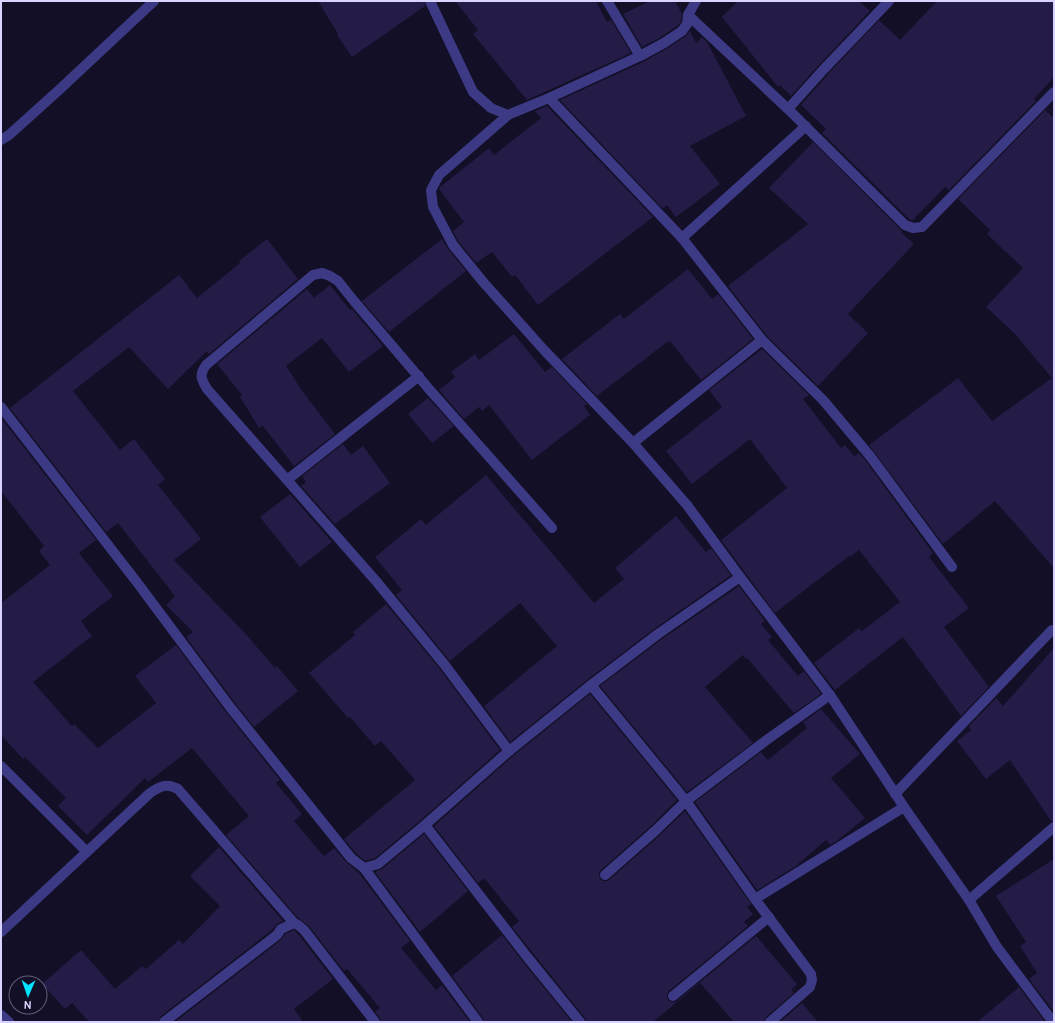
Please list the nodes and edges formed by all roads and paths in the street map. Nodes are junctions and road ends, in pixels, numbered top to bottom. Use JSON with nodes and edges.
{"nodes":[{"id":1,"x":154,"y":1,"type":"edge"},
{"id":2,"x":430,"y":1,"type":"edge"},
{"id":3,"x":607,"y":1,"type":"edge"},
{"id":4,"x":696,"y":1,"type":"edge"},
{"id":5,"x":889,"y":1,"type":"edge"},
{"id":6,"x":688,"y":15,"type":"junction"},
{"id":7,"x":640,"y":56,"type":"junction"},
{"id":8,"x":1054,"y":92,"type":"edge"},
{"id":9,"x":549,"y":98,"type":"junction"},
{"id":10,"x":788,"y":109,"type":"junction"},
{"id":11,"x":508,"y":115,"type":"junction"},
{"id":12,"x":806,"y":126,"type":"junction"},
{"id":13,"x":1,"y":140,"type":"edge"},
{"id":14,"x":682,"y":238,"type":"junction"},
{"id":15,"x":762,"y":340,"type":"junction"},
{"id":16,"x":418,"y":376,"type":"junction"},
{"id":17,"x":1,"y":407,"type":"edge"},
{"id":18,"x":633,"y":443,"type":"junction"},
{"id":19,"x":287,"y":480,"type":"junction"},
{"id":20,"x":552,"y":528,"type":"dead end"},
{"id":21,"x":952,"y":567,"type":"dead end"},
{"id":22,"x":740,"y":577,"type":"junction"},
{"id":23,"x":1052,"y":630,"type":"dead end"},
{"id":24,"x":591,"y":685,"type":"junction"},
{"id":25,"x":830,"y":695,"type":"junction"},
{"id":26,"x":509,"y":750,"type":"junction"},
{"id":27,"x":1,"y":766,"type":"edge"},
{"id":28,"x":895,"y":794,"type":"junction"},
{"id":29,"x":686,"y":801,"type":"junction"},
{"id":30,"x":904,"y":807,"type":"junction"},
{"id":31,"x":425,"y":825,"type":"junction"},
{"id":32,"x":1054,"y":827,"type":"edge"},
{"id":33,"x":87,"y":852,"type":"junction"},
{"id":34,"x":364,"y":868,"type":"junction"},
{"id":35,"x":605,"y":875,"type":"dead end"},
{"id":36,"x":755,"y":899,"type":"junction"},
{"id":37,"x":968,"y":900,"type":"junction"},
{"id":38,"x":769,"y":917,"type":"junction"},
{"id":39,"x":294,"y":923,"type":"junction"},
{"id":40,"x":1,"y":932,"type":"edge"},
{"id":41,"x":673,"y":996,"type":"dead end"},
{"id":42,"x":1,"y":1015,"type":"edge"},
{"id":43,"x":8,"y":1022,"type":"edge"},
{"id":44,"x":164,"y":1022,"type":"edge"},
{"id":45,"x":375,"y":1022,"type":"edge"},
{"id":46,"x":478,"y":1022,"type":"edge"},
{"id":47,"x":580,"y":1022,"type":"edge"},
{"id":48,"x":770,"y":1022,"type":"edge"},
{"id":49,"x":1053,"y":1022,"type":"edge"}],
"edges":[{"from":1,"to":13,"type":"street"},
{"from":2,"to":11,"type":"street"},
{"from":3,"to":7,"type":"street"},
{"from":4,"to":6,"type":"street"},
{"from":5,"to":10,"type":"street"},
{"from":6,"to":7,"type":"street"},
{"from":6,"to":10,"type":"street"},
{"from":7,"to":9,"type":"street"},
{"from":8,"to":12,"type":"street"},
{"from":9,"to":11,"type":"street"},
{"from":9,"to":14,"type":"street"},
{"from":10,"to":12,"type":"street"},
{"from":11,"to":18,"type":"street"},
{"from":12,"to":14,"type":"street"},
{"from":14,"to":15,"type":"street"},
{"from":15,"to":18,"type":"street"},
{"from":15,"to":21,"type":"street"},
{"from":16,"to":19,"type":"street"},
{"from":16,"to":19,"type":"street"},
{"from":16,"to":20,"type":"street"},
{"from":17,"to":34,"type":"street"},
{"from":18,"to":22,"type":"street"},
{"from":19,"to":26,"type":"street"},
{"from":22,"to":24,"type":"street"},
{"from":22,"to":25,"type":"street"},
{"from":23,"to":28,"type":"street"},
{"from":24,"to":26,"type":"street"},
{"from":24,"to":29,"type":"street"},
{"from":25,"to":28,"type":"street"},
{"from":25,"to":29,"type":"street"},
{"from":26,"to":31,"type":"street"},
{"from":27,"to":33,"type":"street"},
{"from":28,"to":30,"type":"street"},
{"from":29,"to":35,"type":"street"},
{"from":29,"to":36,"type":"street"},
{"from":30,"to":36,"type":"street"},
{"from":30,"to":37,"type":"street"},
{"from":31,"to":34,"type":"street"},
{"from":31,"to":47,"type":"street"},
{"from":32,"to":37,"type":"street"},
{"from":33,"to":39,"type":"street"},
{"from":33,"to":40,"type":"street"},
{"from":34,"to":46,"type":"street"},
{"from":36,"to":38,"type":"street"},
{"from":37,"to":49,"type":"street"},
{"from":38,"to":41,"type":"street"},
{"from":38,"to":48,"type":"street"},
{"from":39,"to":44,"type":"street"},
{"from":39,"to":45,"type":"street"},
{"from":42,"to":43,"type":"street"}]}
